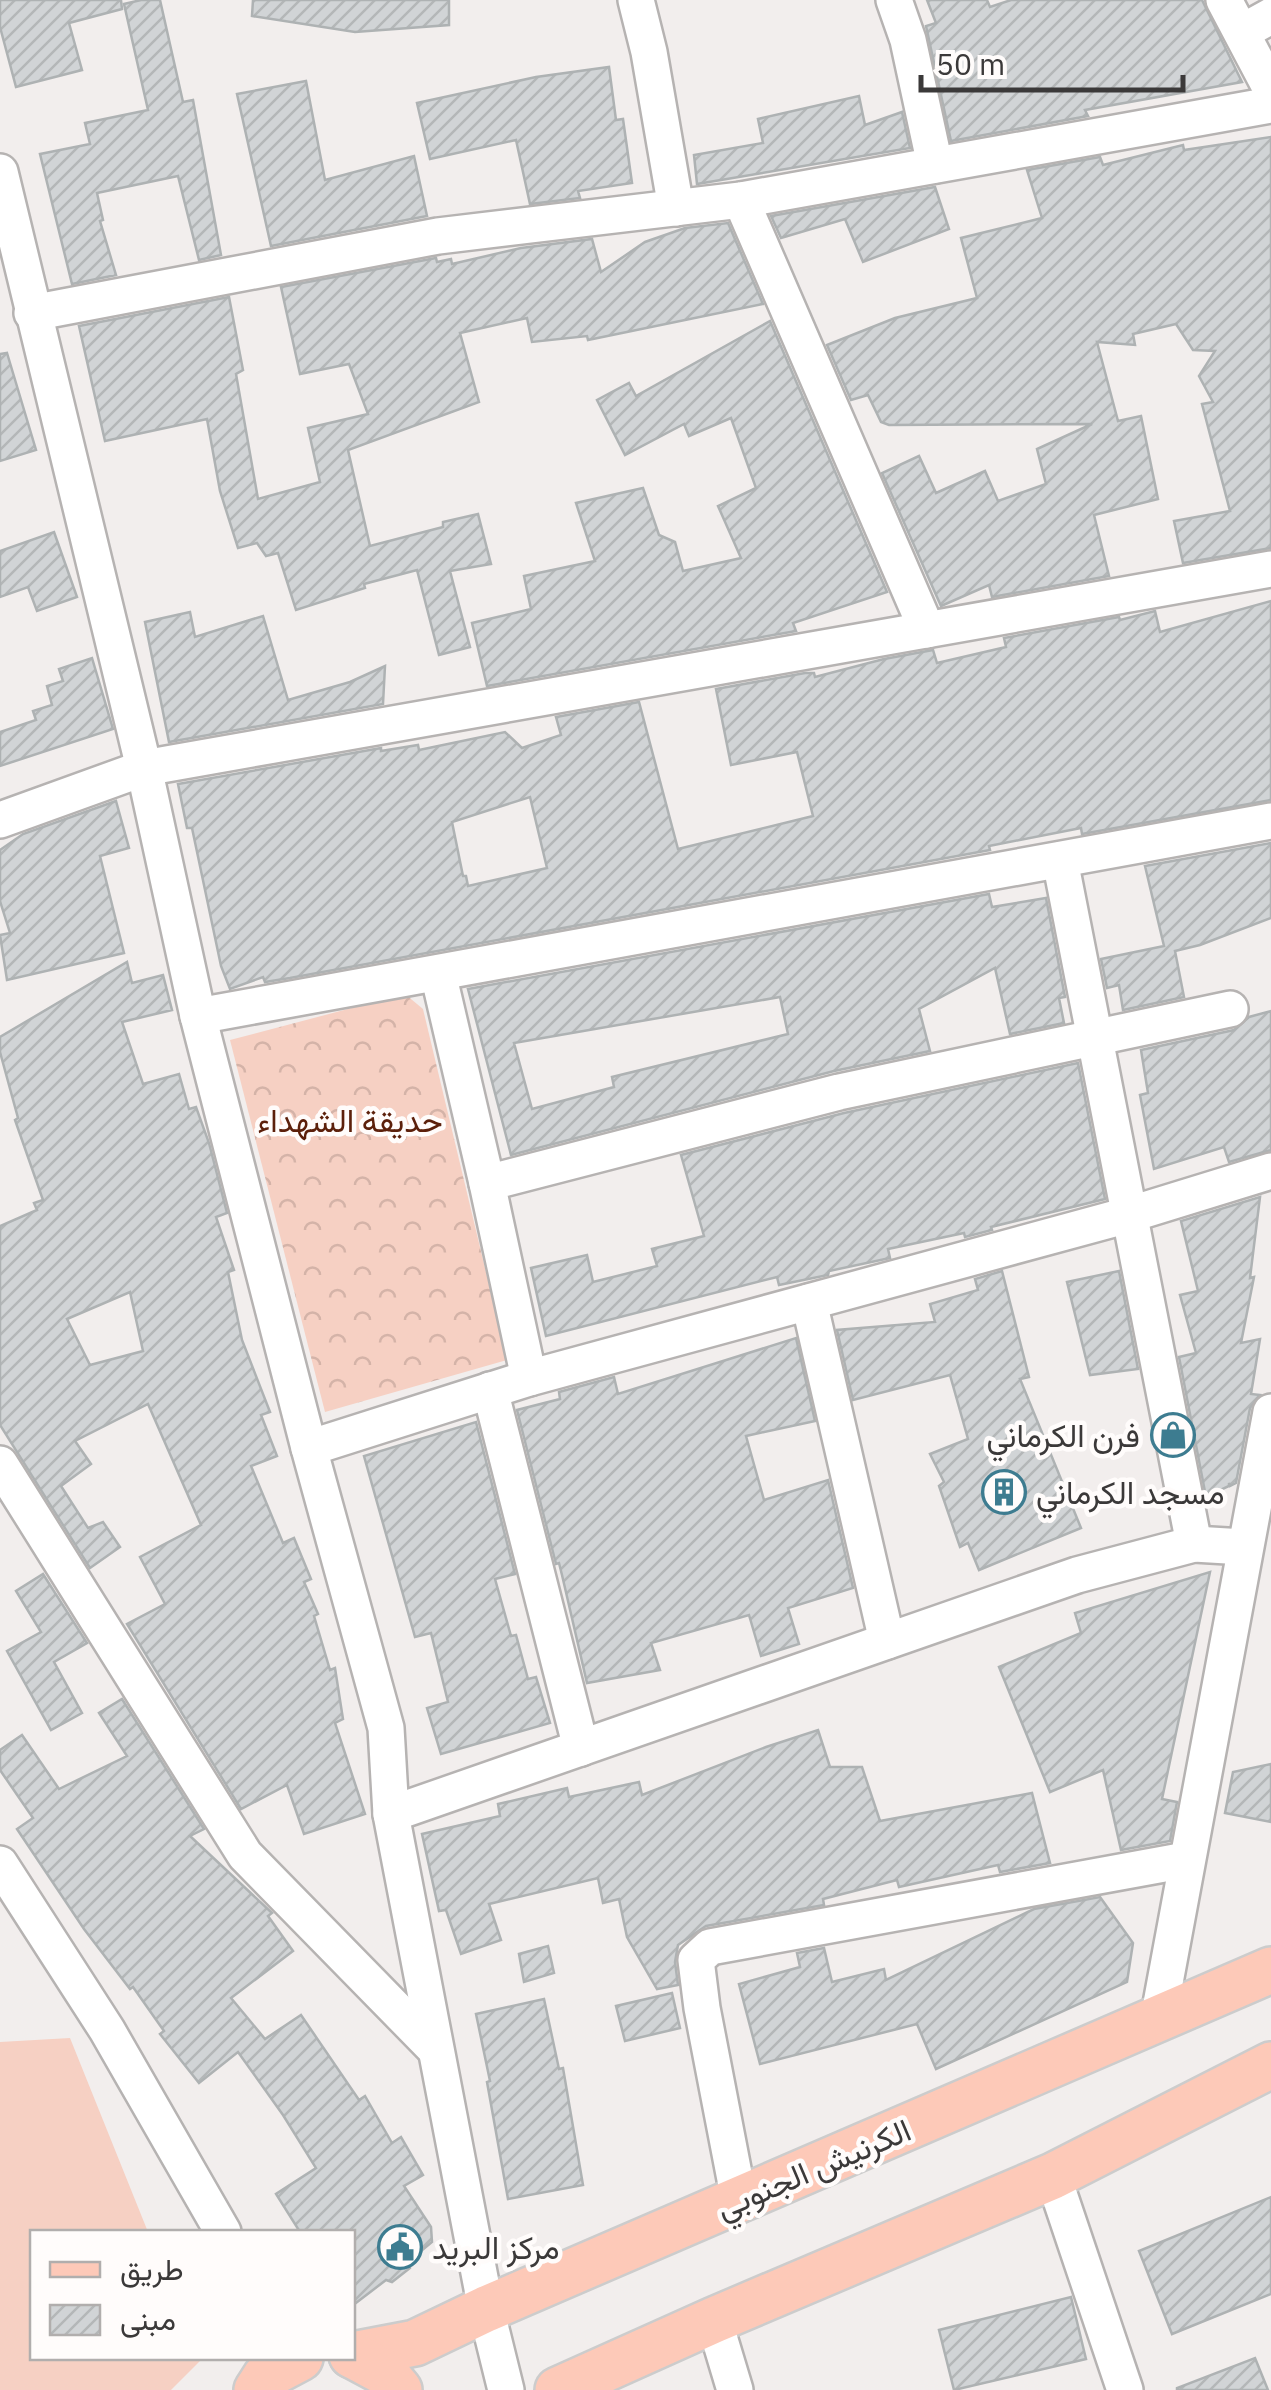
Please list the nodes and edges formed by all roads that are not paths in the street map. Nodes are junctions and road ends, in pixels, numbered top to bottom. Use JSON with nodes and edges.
{"nodes":[{"id":1,"x":636,"y":0,"type":"edge"},
{"id":2,"x":894,"y":0,"type":"edge"},
{"id":3,"x":1224,"y":0,"type":"edge"},
{"id":4,"x":1256,"y":24,"type":"edge"},
{"id":5,"x":1271,"y":89,"type":"edge"},
{"id":6,"x":1271,"y":104,"type":"edge"},
{"id":7,"x":935,"y":166,"type":"junction"},
{"id":8,"x":0,"y":172,"type":"edge"},
{"id":9,"x":741,"y":200,"type":"junction"},
{"id":10,"x":676,"y":208,"type":"junction"},
{"id":11,"x":32,"y":313,"type":"junction"},
{"id":12,"x":1271,"y":570,"type":"edge"},
{"id":13,"x":927,"y":630,"type":"junction"},
{"id":14,"x":144,"y":768,"type":"junction"},
{"id":15,"x":0,"y":820,"type":"edge"},
{"id":16,"x":1271,"y":821,"type":"edge"},
{"id":17,"x":1060,"y":860,"type":"junction"},
{"id":18,"x":438,"y":973,"type":"junction"},
{"id":19,"x":1230,"y":1009,"type":"dead end"},
{"id":20,"x":198,"y":1016,"type":"junction"},
{"id":21,"x":1095,"y":1036,"type":"junction"},
{"id":22,"x":1271,"y":1171,"type":"edge"},
{"id":23,"x":486,"y":1184,"type":"junction"},
{"id":24,"x":1128,"y":1215,"type":"junction"},
{"id":25,"x":809,"y":1302,"type":"junction"},
{"id":26,"x":529,"y":1378,"type":"junction"},
{"id":27,"x":490,"y":1390,"type":"junction"},
{"id":28,"x":1271,"y":1412,"type":"edge"},
{"id":29,"x":309,"y":1448,"type":"junction"},
{"id":30,"x":0,"y":1464,"type":"edge"},
{"id":31,"x":1254,"y":1535,"type":"edge"},
{"id":32,"x":1194,"y":1544,"type":"junction"},
{"id":33,"x":887,"y":1641,"type":"junction"},
{"id":34,"x":580,"y":1748,"type":"junction"},
{"id":35,"x":391,"y":1814,"type":"junction"},
{"id":36,"x":1186,"y":1860,"type":"junction"},
{"id":37,"x":0,"y":1864,"type":"edge"},
{"id":38,"x":1271,"y":1970,"type":"edge"},
{"id":39,"x":1158,"y":2020,"type":"junction"},
{"id":40,"x":435,"y":2049,"type":"junction"},
{"id":41,"x":1271,"y":2064,"type":"edge"},
{"id":42,"x":1052,"y":2176,"type":"junction"},
{"id":43,"x":739,"y":2200,"type":"junction"},
{"id":44,"x":223,"y":2230,"type":"edge"},
{"id":45,"x":486,"y":2309,"type":"junction"},
{"id":46,"x":714,"y":2320,"type":"junction"},
{"id":47,"x":355,"y":2354,"type":"edge"},
{"id":48,"x":355,"y":2357,"type":"edge"},
{"id":49,"x":400,"y":2390,"type":"edge"},
{"id":50,"x":506,"y":2390,"type":"edge"},
{"id":51,"x":558,"y":2390,"type":"edge"},
{"id":52,"x":734,"y":2390,"type":"edge"},
{"id":53,"x":1125,"y":2390,"type":"edge"}],
"edges":[{"from":1,"to":10,"type":"street"},
{"from":2,"to":7,"type":"street"},
{"from":3,"to":4,"type":"street"},
{"from":4,"to":5,"type":"street"},
{"from":6,"to":7,"type":"street"},
{"from":7,"to":9,"type":"street"},
{"from":8,"to":11,"type":"street"},
{"from":9,"to":10,"type":"street"},
{"from":9,"to":13,"type":"street"},
{"from":10,"to":11,"type":"street"},
{"from":11,"to":14,"type":"street"},
{"from":12,"to":13,"type":"street"},
{"from":13,"to":14,"type":"street"},
{"from":14,"to":15,"type":"street"},
{"from":14,"to":20,"type":"street"},
{"from":16,"to":17,"type":"street"},
{"from":17,"to":18,"type":"street"},
{"from":17,"to":21,"type":"street"},
{"from":18,"to":20,"type":"street"},
{"from":18,"to":23,"type":"street"},
{"from":19,"to":21,"type":"street"},
{"from":20,"to":29,"type":"street"},
{"from":21,"to":23,"type":"street"},
{"from":21,"to":24,"type":"street"},
{"from":22,"to":24,"type":"street"},
{"from":23,"to":26,"type":"street"},
{"from":24,"to":25,"type":"street"},
{"from":24,"to":32,"type":"street"},
{"from":25,"to":26,"type":"street"},
{"from":25,"to":33,"type":"street"},
{"from":26,"to":27,"type":"street"},
{"from":27,"to":29,"type":"street"},
{"from":27,"to":34,"type":"street"},
{"from":28,"to":31,"type":"street"},
{"from":29,"to":35,"type":"street"},
{"from":30,"to":40,"type":"street"},
{"from":31,"to":32,"type":"street"},
{"from":31,"to":36,"type":"street"},
{"from":32,"to":33,"type":"street"},
{"from":33,"to":34,"type":"street"},
{"from":34,"to":35,"type":"street"},
{"from":35,"to":40,"type":"street"},
{"from":36,"to":39,"type":"street"},
{"from":36,"to":43,"type":"street"},
{"from":37,"to":44,"type":"street"},
{"from":38,"to":39,"type":"main road","name":"الكرنيش الجنوبي"},
{"from":39,"to":43,"type":"main road","name":"الكرنيش الجنوبي"},
{"from":40,"to":45,"type":"street"},
{"from":41,"to":42,"type":"main road"},
{"from":42,"to":46,"type":"main road"},
{"from":42,"to":53,"type":"street"},
{"from":43,"to":45,"type":"main road","name":"الكرنيش الجنوبي"},
{"from":45,"to":47,"type":"main road","name":"الكرنيش الجنوبي"},
{"from":45,"to":50,"type":"street"},
{"from":46,"to":51,"type":"main road"},
{"from":46,"to":52,"type":"street"},
{"from":48,"to":49,"type":"main road"}]}
